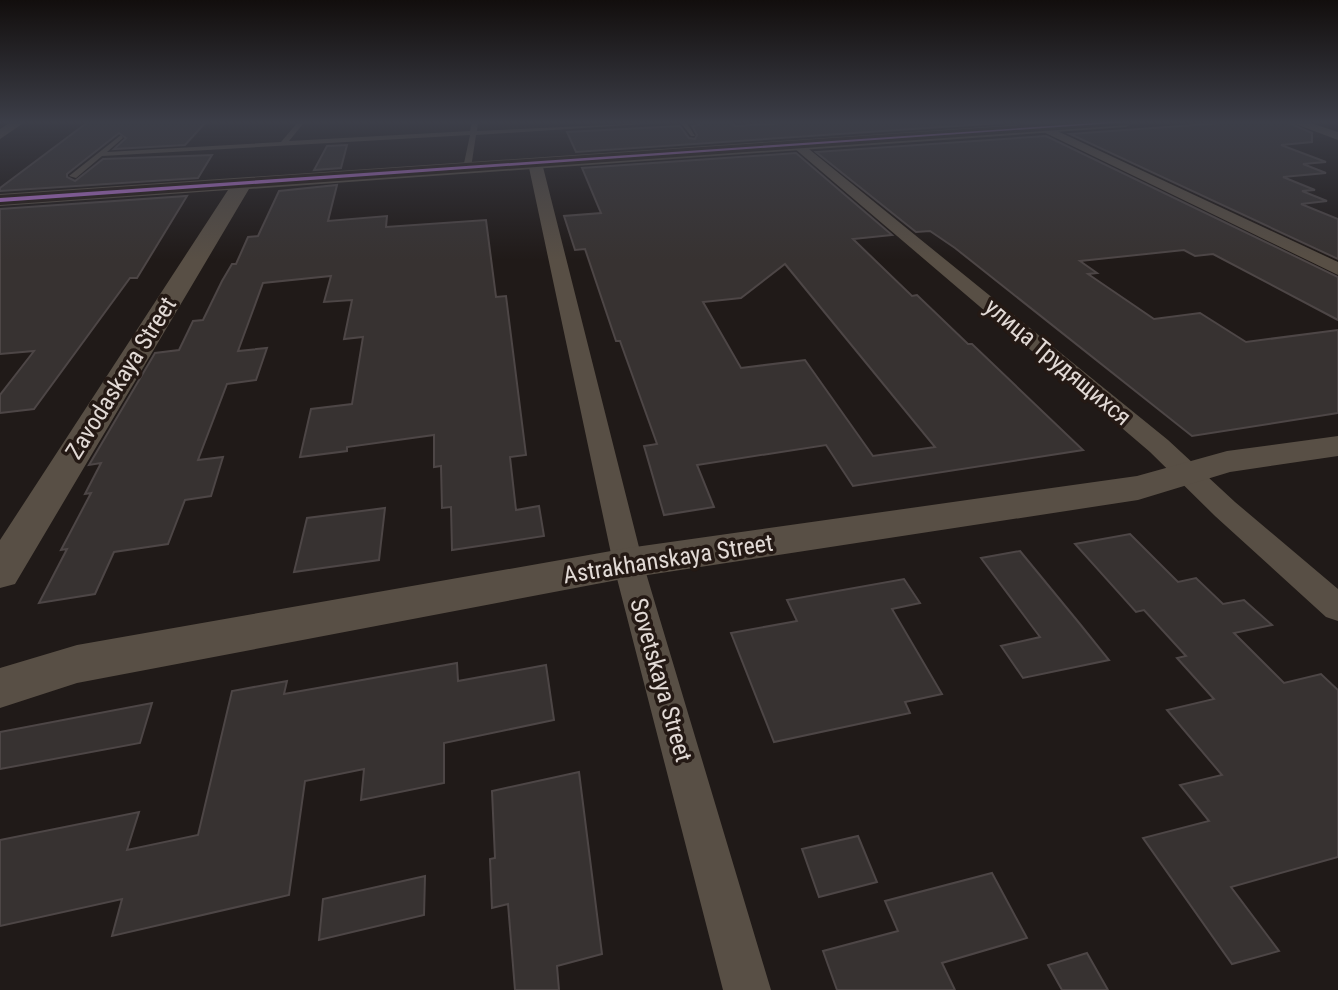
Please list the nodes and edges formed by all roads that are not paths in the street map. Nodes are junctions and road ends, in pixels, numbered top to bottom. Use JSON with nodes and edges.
{"nodes":[{"id":1,"x":82,"y":168,"type":"edge"},
{"id":2,"x":449,"y":168,"type":"edge"},
{"id":3,"x":536,"y":168,"type":"edge"},
{"id":4,"x":827,"y":168,"type":"edge"},
{"id":5,"x":1128,"y":168,"type":"edge"},
{"id":6,"x":73,"y":176,"type":"dead end"},
{"id":7,"x":243,"y":182,"type":"junction"},
{"id":8,"x":0,"y":200,"type":"edge"},
{"id":9,"x":1338,"y":269,"type":"edge"},
{"id":10,"x":1338,"y":446,"type":"edge"},
{"id":11,"x":1187,"y":474,"type":"junction"},
{"id":12,"x":628,"y":563,"type":"junction"},
{"id":13,"x":0,"y":573,"type":"edge"},
{"id":14,"x":1338,"y":608,"type":"edge"},
{"id":15,"x":0,"y":688,"type":"edge"},
{"id":16,"x":747,"y":990,"type":"edge"}],
"edges":[{"from":1,"to":6,"type":"lane"},
{"from":2,"to":7,"type":"street"},
{"from":3,"to":12,"type":"street","name":"Sovetskaya Street"},
{"from":4,"to":11,"type":"street","name":"улица Трудящихся"},
{"from":5,"to":9,"type":"street"},
{"from":7,"to":8,"type":"street"},
{"from":7,"to":13,"type":"street","name":"Zavodaskaya Street"},
{"from":10,"to":11,"type":"street","name":"Astrakhanskaya Street"},
{"from":11,"to":12,"type":"street","name":"Astrakhanskaya Street"},
{"from":11,"to":14,"type":"street","name":"улица Трудящихся"},
{"from":12,"to":15,"type":"street","name":"Astrakhanskaya Street"},
{"from":12,"to":16,"type":"street","name":"Sovetskaya Street"}]}
